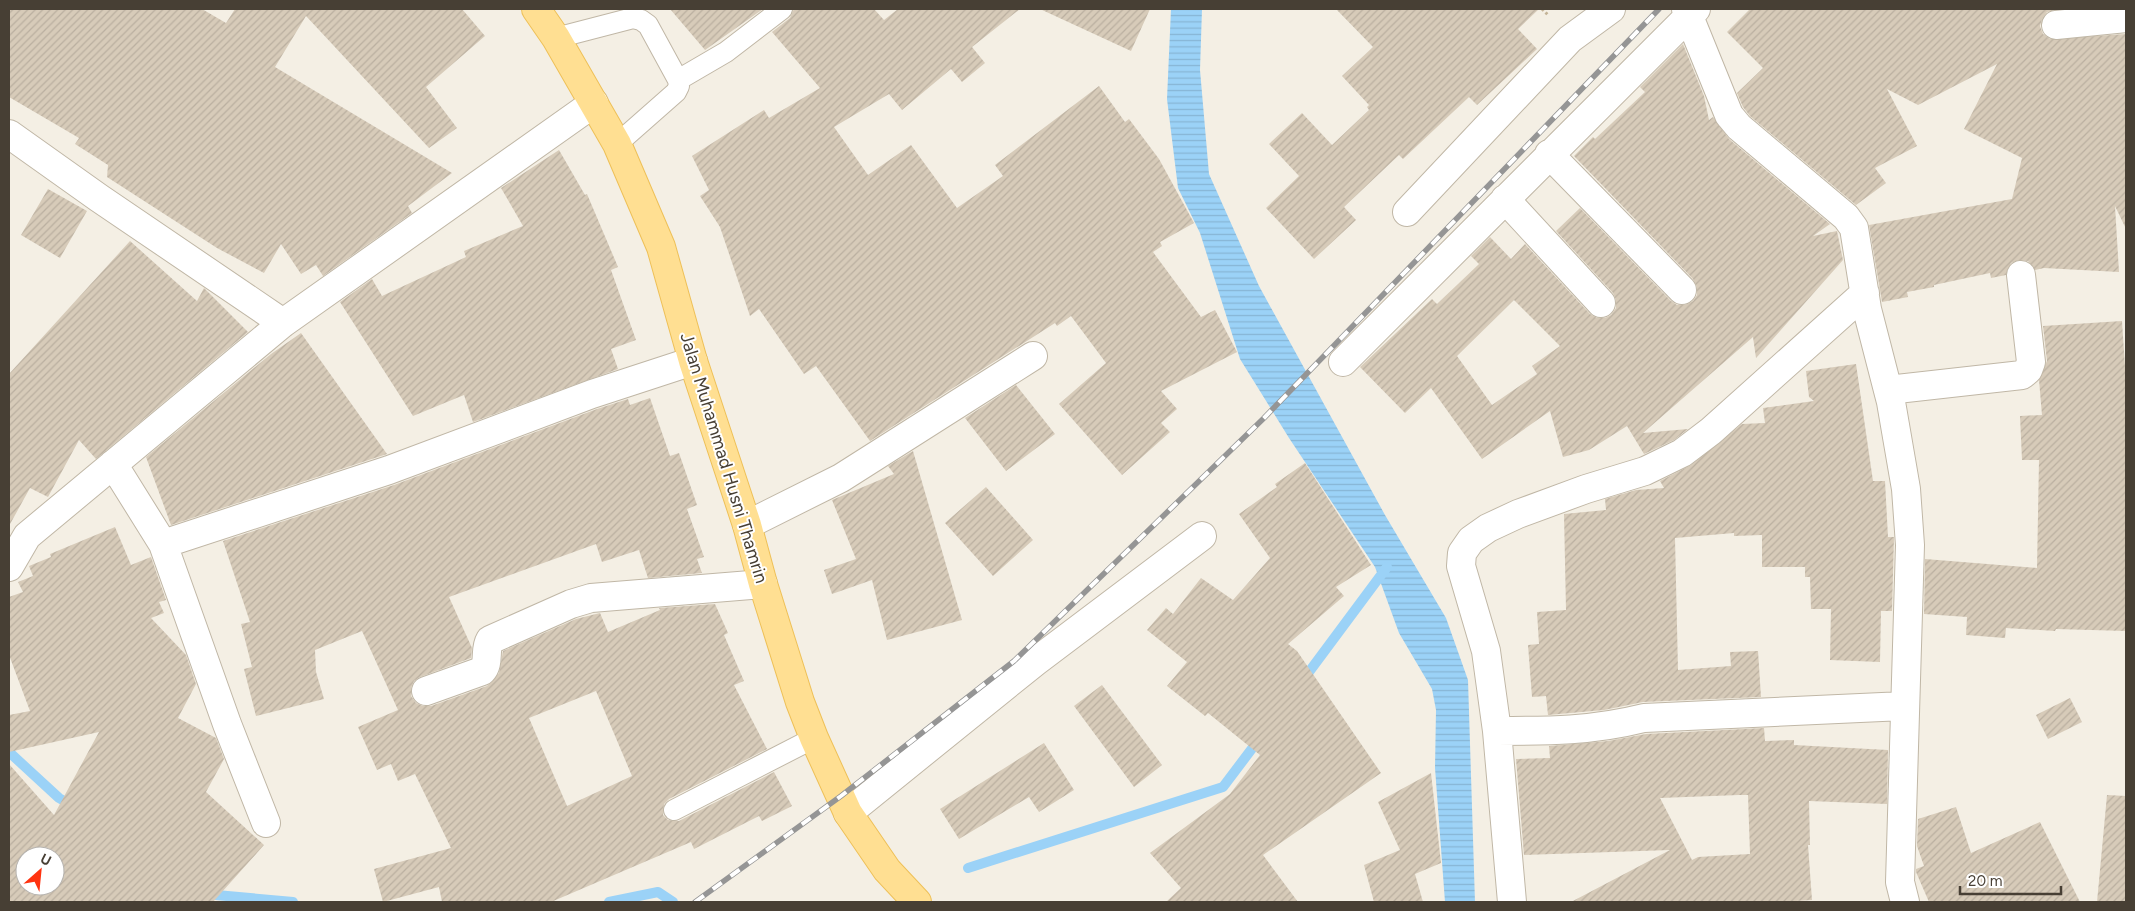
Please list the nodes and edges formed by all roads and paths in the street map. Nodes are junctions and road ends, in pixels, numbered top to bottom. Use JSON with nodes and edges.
{"nodes":[{"id":1,"x":536,"y":9,"type":"edge"},
{"id":2,"x":782,"y":9,"type":"edge"},
{"id":3,"x":1611,"y":9,"type":"edge"},
{"id":4,"x":1690,"y":11,"type":"edge"},
{"id":5,"x":2126,"y":18,"type":"edge"},
{"id":6,"x":2056,"y":25,"type":"dead end"},
{"id":7,"x":556,"y":38,"type":"junction"},
{"id":8,"x":678,"y":80,"type":"junction"},
{"id":9,"x":594,"y":103,"type":"junction"},
{"id":10,"x":9,"y":134,"type":"edge"},
{"id":11,"x":617,"y":144,"type":"junction"},
{"id":12,"x":1550,"y":154,"type":"junction"},
{"id":13,"x":1505,"y":199,"type":"junction"},
{"id":14,"x":1407,"y":212,"type":"dead end"},
{"id":15,"x":2021,"y":275,"type":"dead end"},
{"id":16,"x":1682,"y":290,"type":"dead end"},
{"id":17,"x":1865,"y":293,"type":"junction"},
{"id":18,"x":1601,"y":304,"type":"dead end"},
{"id":19,"x":283,"y":322,"type":"junction"},
{"id":20,"x":1033,"y":356,"type":"dead end"},
{"id":21,"x":693,"y":361,"type":"junction"},
{"id":22,"x":1343,"y":362,"type":"dead end"},
{"id":23,"x":1888,"y":390,"type":"junction"},
{"id":24,"x":113,"y":464,"type":"junction"},
{"id":25,"x":747,"y":525,"type":"junction"},
{"id":26,"x":18,"y":532,"type":"edge"},
{"id":27,"x":1202,"y":536,"type":"dead end"},
{"id":28,"x":163,"y":544,"type":"junction"},
{"id":29,"x":9,"y":567,"type":"edge"},
{"id":30,"x":763,"y":584,"type":"junction"},
{"id":31,"x":426,"y":692,"type":"dead end"},
{"id":32,"x":1904,"y":706,"type":"junction"},
{"id":33,"x":1497,"y":731,"type":"junction"},
{"id":34,"x":814,"y":738,"type":"junction"},
{"id":35,"x":674,"y":810,"type":"dead end"},
{"id":36,"x":848,"y":813,"type":"junction"},
{"id":37,"x":266,"y":823,"type":"dead end"},
{"id":38,"x":917,"y":902,"type":"edge"},
{"id":39,"x":1512,"y":902,"type":"edge"},
{"id":40,"x":1905,"y":902,"type":"edge"}],
"edges":[{"from":1,"to":7,"type":"main road","name":"Jalan Muhammad Husni Thamrin"},
{"from":2,"to":8,"type":"lane"},
{"from":3,"to":14,"type":"street"},
{"from":4,"to":12,"type":"street"},
{"from":4,"to":17,"type":"street"},
{"from":5,"to":6,"type":"street"},
{"from":7,"to":8,"type":"lane"},
{"from":7,"to":9,"type":"main road","name":"Jalan Muhammad Husni Thamrin"},
{"from":8,"to":11,"type":"lane"},
{"from":9,"to":11,"type":"main road","name":"Jalan Muhammad Husni Thamrin"},
{"from":9,"to":19,"type":"street"},
{"from":10,"to":19,"type":"street"},
{"from":11,"to":21,"type":"main road","name":"Jalan Muhammad Husni Thamrin"},
{"from":12,"to":13,"type":"street"},
{"from":12,"to":16,"type":"street"},
{"from":13,"to":18,"type":"street"},
{"from":13,"to":22,"type":"street"},
{"from":15,"to":23,"type":"street"},
{"from":17,"to":23,"type":"street"},
{"from":17,"to":33,"type":"street"},
{"from":19,"to":24,"type":"street"},
{"from":20,"to":25,"type":"street"},
{"from":21,"to":25,"type":"main road","name":"Jalan Muhammad Husni Thamrin"},
{"from":21,"to":28,"type":"street"},
{"from":23,"to":32,"type":"street"},
{"from":24,"to":26,"type":"street"},
{"from":24,"to":28,"type":"street"},
{"from":25,"to":30,"type":"main road","name":"Jalan Muhammad Husni Thamrin"},
{"from":26,"to":29,"type":"street"},
{"from":27,"to":36,"type":"street"},
{"from":28,"to":37,"type":"street"},
{"from":30,"to":31,"type":"street"},
{"from":30,"to":34,"type":"main road","name":"Jalan Muhammad Husni Thamrin"},
{"from":32,"to":33,"type":"street"},
{"from":32,"to":40,"type":"street"},
{"from":33,"to":39,"type":"street"},
{"from":34,"to":35,"type":"lane"},
{"from":34,"to":36,"type":"main road","name":"Jalan Muhammad Husni Thamrin"},
{"from":36,"to":38,"type":"main road","name":"Jalan Muhammad Husni Thamrin"}]}
